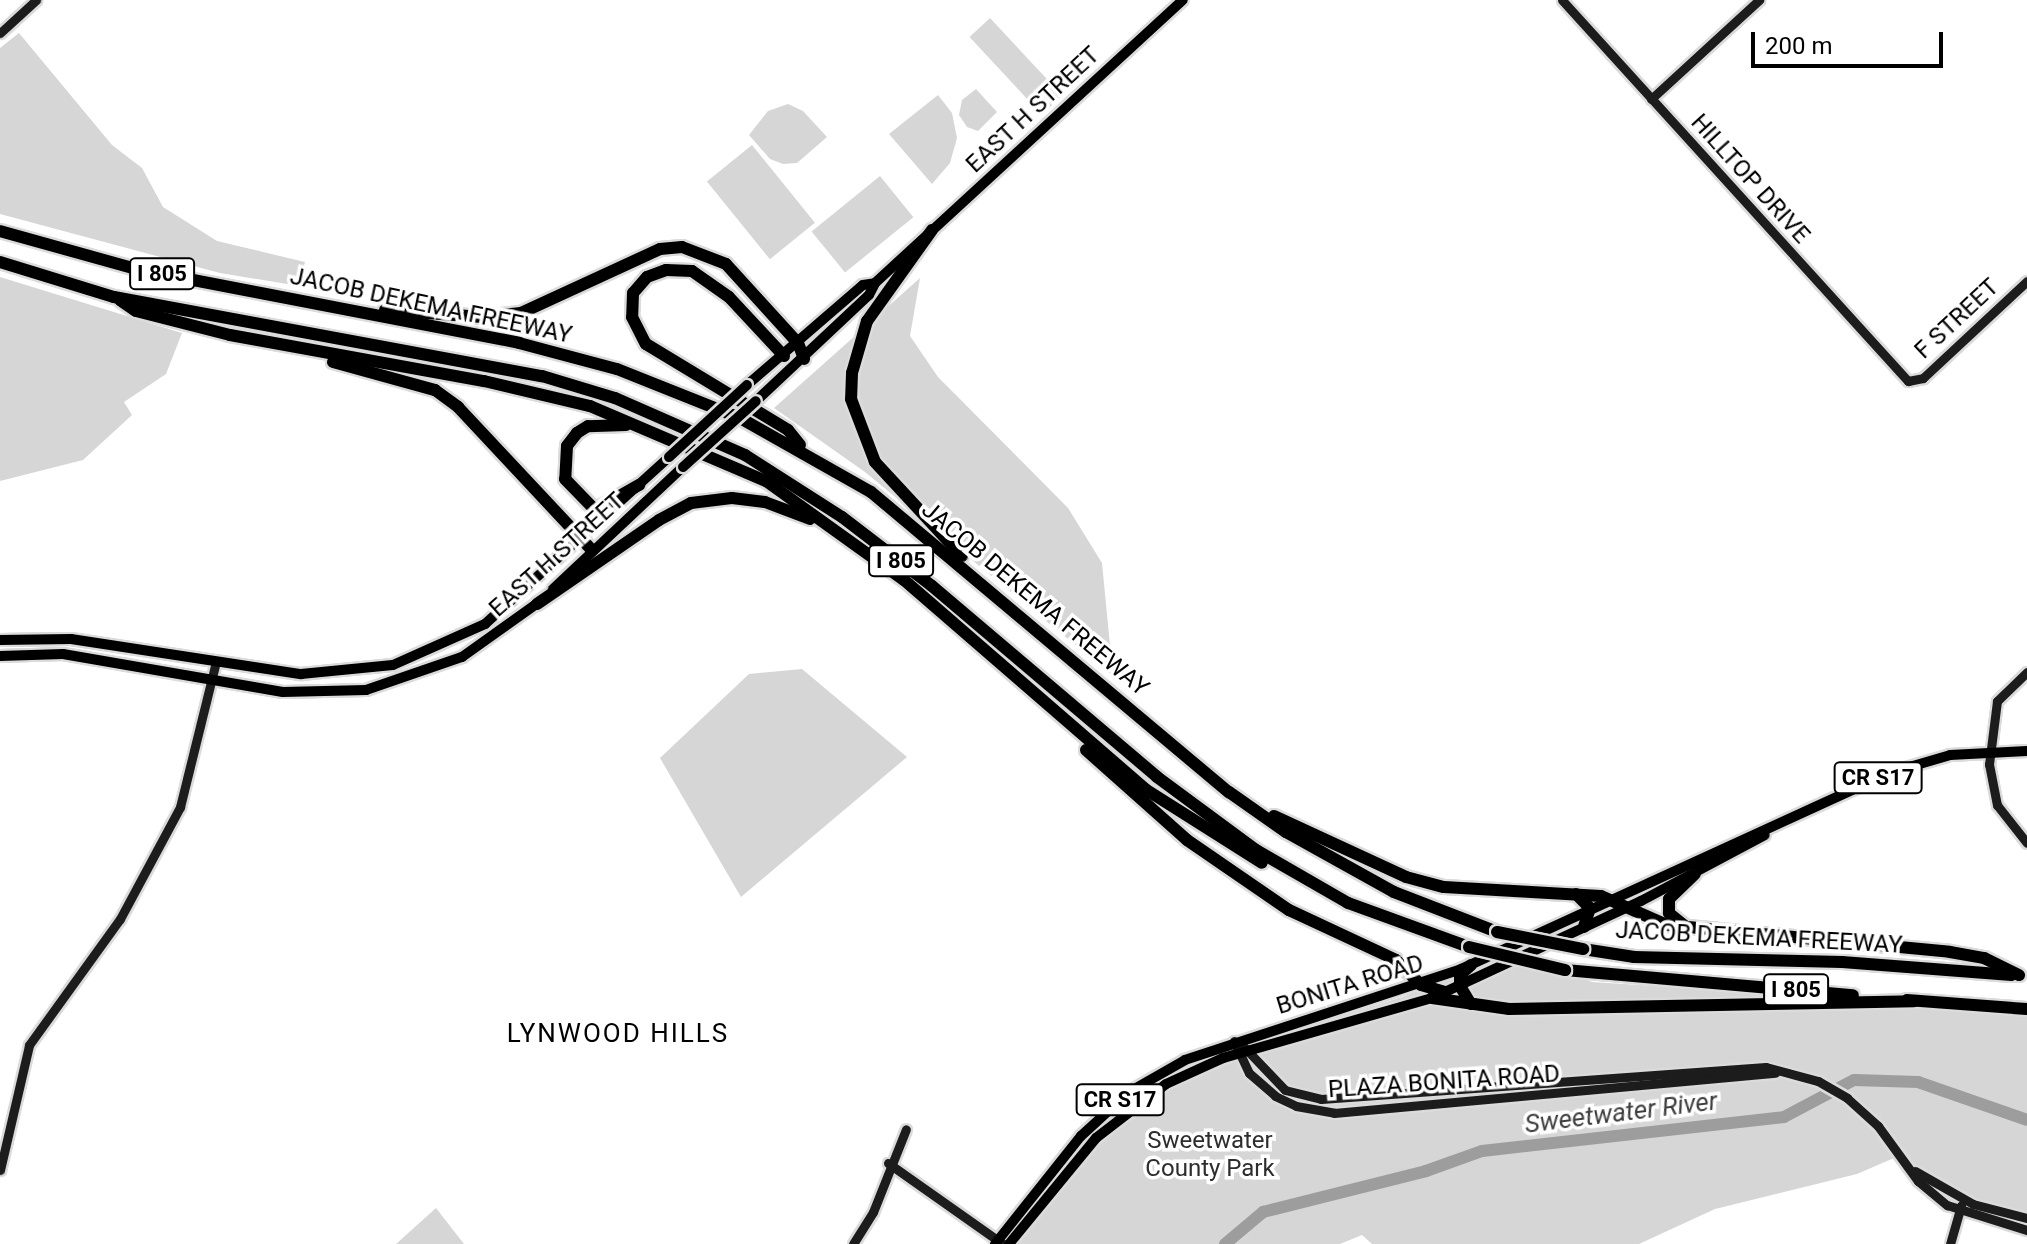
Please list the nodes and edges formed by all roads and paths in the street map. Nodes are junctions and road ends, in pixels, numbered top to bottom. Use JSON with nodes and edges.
{"nodes":[{"id":1,"x":36,"y":0,"type":"edge"},
{"id":2,"x":1183,"y":0,"type":"edge"},
{"id":3,"x":1562,"y":0,"type":"edge"},
{"id":4,"x":1759,"y":0,"type":"edge"},
{"id":5,"x":0,"y":33,"type":"edge"},
{"id":6,"x":1651,"y":99,"type":"junction"},
{"id":7,"x":932,"y":230,"type":"junction"},
{"id":8,"x":0,"y":231,"type":"edge"},
{"id":9,"x":0,"y":262,"type":"edge"},
{"id":10,"x":2027,"y":281,"type":"edge"},
{"id":11,"x":875,"y":283,"type":"junction"},
{"id":12,"x":114,"y":297,"type":"junction"},
{"id":13,"x":326,"y":305,"type":"junction"},
{"id":14,"x":798,"y":343,"type":"junction"},
{"id":15,"x":316,"y":354,"type":"junction"},
{"id":16,"x":784,"y":356,"type":"junction"},
{"id":17,"x":804,"y":359,"type":"junction"},
{"id":18,"x":1912,"y":382,"type":"joint"},
{"id":19,"x":679,"y":441,"type":"junction"},
{"id":20,"x":806,"y":452,"type":"junction"},
{"id":21,"x":639,"y":485,"type":"junction"},
{"id":22,"x":582,"y":540,"type":"junction"},
{"id":23,"x":592,"y":550,"type":"junction"},
{"id":24,"x":878,"y":560,"type":"junction"},
{"id":25,"x":1006,"y":602,"type":"junction"},
{"id":26,"x":537,"y":604,"type":"junction"},
{"id":27,"x":0,"y":640,"type":"edge"},
{"id":28,"x":0,"y":656,"type":"edge"},
{"id":29,"x":216,"y":661,"type":"junction"},
{"id":30,"x":2027,"y":672,"type":"edge"},
{"id":31,"x":213,"y":680,"type":"junction"},
{"id":32,"x":1062,"y":720,"type":"junction"},
{"id":33,"x":1991,"y":751,"type":"junction"},
{"id":34,"x":2027,"y":751,"type":"edge"},
{"id":35,"x":1229,"y":792,"type":"junction"},
{"id":36,"x":1767,"y":832,"type":"junction"},
{"id":37,"x":2027,"y":843,"type":"edge"},
{"id":38,"x":1695,"y":874,"type":"junction"},
{"id":39,"x":1573,"y":893,"type":"junction"},
{"id":40,"x":1610,"y":898,"type":"junction"},
{"id":41,"x":1348,"y":903,"type":"junction"},
{"id":42,"x":1629,"y":906,"type":"junction"},
{"id":43,"x":1590,"y":908,"type":"junction"},
{"id":44,"x":1584,"y":927,"type":"junction"},
{"id":45,"x":1688,"y":928,"type":"junction"},
{"id":46,"x":1471,"y":965,"type":"junction"},
{"id":47,"x":2023,"y":976,"type":"edge"},
{"id":48,"x":1421,"y":985,"type":"junction"},
{"id":49,"x":1460,"y":986,"type":"junction"},
{"id":50,"x":1446,"y":992,"type":"junction"},
{"id":51,"x":1432,"y":998,"type":"junction"},
{"id":52,"x":1914,"y":1001,"type":"junction"},
{"id":53,"x":1471,"y":1004,"type":"junction"},
{"id":54,"x":2027,"y":1009,"type":"edge"},
{"id":55,"x":1234,"y":1041,"type":"junction"},
{"id":56,"x":1244,"y":1053,"type":"junction"},
{"id":57,"x":906,"y":1129,"type":"dead end"},
{"id":58,"x":888,"y":1163,"type":"junction"},
{"id":59,"x":0,"y":1170,"type":"edge"},
{"id":60,"x":1915,"y":1171,"type":"junction"},
{"id":61,"x":1965,"y":1200,"type":"junction"},
{"id":62,"x":1958,"y":1211,"type":"junction"},
{"id":63,"x":2027,"y":1218,"type":"edge"},
{"id":64,"x":2027,"y":1230,"type":"edge"},
{"id":65,"x":1001,"y":1243,"type":"edge"},
{"id":66,"x":853,"y":1244,"type":"edge"},
{"id":67,"x":1950,"y":1244,"type":"edge"}],
"edges":[{"from":1,"to":5,"type":"main road"},
{"from":2,"to":7,"type":"main road","name":"EAST H STREET"},
{"from":3,"to":6,"type":"main road","name":"HILLTOP DRIVE"},
{"from":4,"to":6,"type":"main road"},
{"from":6,"to":18,"type":"main road","name":"HILLTOP DRIVE"},
{"from":7,"to":11,"type":"main road","name":"EAST H STREET"},
{"from":7,"to":25,"type":"highway"},
{"from":8,"to":13,"type":"highway","name":"JACOB DEKEMA FREEWAY","number":"I 805"},
{"from":9,"to":12,"type":"highway","name":"JACOB DEKEMA FREEWAY","number":"I 805"},
{"from":10,"to":18,"type":"main road","name":"F STREET"},
{"from":11,"to":14,"type":"main road","name":"EAST H STREET"},
{"from":11,"to":17,"type":"main road","name":"EAST H STREET"},
{"from":12,"to":15,"type":"highway"},
{"from":12,"to":41,"type":"highway","name":"JACOB DEKEMA FREEWAY","number":"I 805"},
{"from":13,"to":14,"type":"highway"},
{"from":13,"to":20,"type":"highway","name":"JACOB DEKEMA FREEWAY","number":"I 805"},
{"from":14,"to":16,"type":"main road","name":"EAST H STREET"},
{"from":14,"to":17,"type":"highway"},
{"from":15,"to":19,"type":"highway"},
{"from":15,"to":22,"type":"highway"},
{"from":16,"to":20,"type":"highway"},
{"from":16,"to":21,"type":"main road","name":"EAST H STREET","bridge":true},
{"from":17,"to":23,"type":"main road","name":"EAST H STREET","bridge":true},
{"from":19,"to":21,"type":"highway"},
{"from":19,"to":24,"type":"highway"},
{"from":20,"to":25,"type":"highway","name":"JACOB DEKEMA FREEWAY","number":"I 805"},
{"from":21,"to":22,"type":"main road","name":"EAST H STREET"},
{"from":22,"to":23,"type":"highway"},
{"from":22,"to":29,"type":"main road","name":"EAST H STREET"},
{"from":23,"to":26,"type":"main road","name":"EAST H STREET"},
{"from":24,"to":26,"type":"highway"},
{"from":24,"to":32,"type":"highway"},
{"from":25,"to":35,"type":"highway","name":"JACOB DEKEMA FREEWAY","number":"I 805"},
{"from":26,"to":31,"type":"main road","name":"EAST H STREET"},
{"from":27,"to":29,"type":"main road","name":"EAST H STREET"},
{"from":28,"to":31,"type":"main road","name":"EAST H STREET"},
{"from":29,"to":31,"type":"main road"},
{"from":30,"to":33,"type":"main road"},
{"from":31,"to":59,"type":"main road"},
{"from":32,"to":41,"type":"highway"},
{"from":32,"to":48,"type":"highway"},
{"from":33,"to":34,"type":"main road","number":"CR S17"},
{"from":33,"to":36,"type":"main road","name":"BONITA ROAD","number":"CR S17"},
{"from":33,"to":37,"type":"main road"},
{"from":35,"to":39,"type":"highway"},
{"from":35,"to":47,"type":"highway","name":"JACOB DEKEMA FREEWAY","number":"I 805","bridge":true},
{"from":36,"to":38,"type":"main road","name":"BONITA ROAD","number":"CR S17"},
{"from":36,"to":40,"type":"main road","name":"BONITA ROAD","number":"CR S17"},
{"from":38,"to":42,"type":"main road","name":"BONITA ROAD","number":"CR S17"},
{"from":38,"to":45,"type":"highway"},
{"from":39,"to":40,"type":"highway"},
{"from":39,"to":43,"type":"highway"},
{"from":40,"to":42,"type":"highway"},
{"from":40,"to":43,"type":"main road","name":"BONITA ROAD","number":"CR S17"},
{"from":41,"to":52,"type":"highway","name":"JACOB DEKEMA FREEWAY","number":"I 805","bridge":true},
{"from":42,"to":44,"type":"main road","name":"BONITA ROAD","number":"CR S17"},
{"from":42,"to":45,"type":"highway"},
{"from":43,"to":44,"type":"highway"},
{"from":43,"to":46,"type":"main road","name":"BONITA ROAD","number":"CR S17"},
{"from":44,"to":49,"type":"main road","name":"BONITA ROAD","number":"CR S17"},
{"from":45,"to":47,"type":"highway"},
{"from":46,"to":48,"type":"main road","name":"BONITA ROAD","number":"CR S17"},
{"from":46,"to":49,"type":"highway"},
{"from":48,"to":50,"type":"highway"},
{"from":48,"to":55,"type":"main road","name":"BONITA ROAD","number":"CR S17"},
{"from":49,"to":50,"type":"main road","name":"BONITA ROAD","number":"CR S17"},
{"from":49,"to":53,"type":"highway"},
{"from":50,"to":51,"type":"main road","name":"BONITA ROAD","number":"CR S17"},
{"from":51,"to":53,"type":"highway"},
{"from":51,"to":56,"type":"main road","name":"BONITA ROAD","number":"CR S17"},
{"from":52,"to":53,"type":"highway"},
{"from":52,"to":54,"type":"highway","name":"JACOB DEKEMA FREEWAY","number":"I 805"},
{"from":55,"to":56,"type":"main road","name":"PLAZA BONITA ROAD"},
{"from":55,"to":65,"type":"main road","name":"BONITA ROAD","number":"CR S17"},
{"from":56,"to":60,"type":"main road","name":"PLAZA BONITA ROAD"},
{"from":56,"to":65,"type":"main road","name":"BONITA ROAD","number":"CR S17"},
{"from":57,"to":58,"type":"main road"},
{"from":58,"to":65,"type":"main road"},
{"from":58,"to":66,"type":"main road"},
{"from":60,"to":61,"type":"main road","name":"PLAZA BONITA ROAD"},
{"from":60,"to":62,"type":"main road","name":"PLAZA BONITA ROAD"},
{"from":61,"to":62,"type":"main road"},
{"from":61,"to":63,"type":"main road","name":"PLAZA BONITA ROAD"},
{"from":62,"to":64,"type":"main road","name":"PLAZA BONITA ROAD"},
{"from":62,"to":67,"type":"main road"}]}
